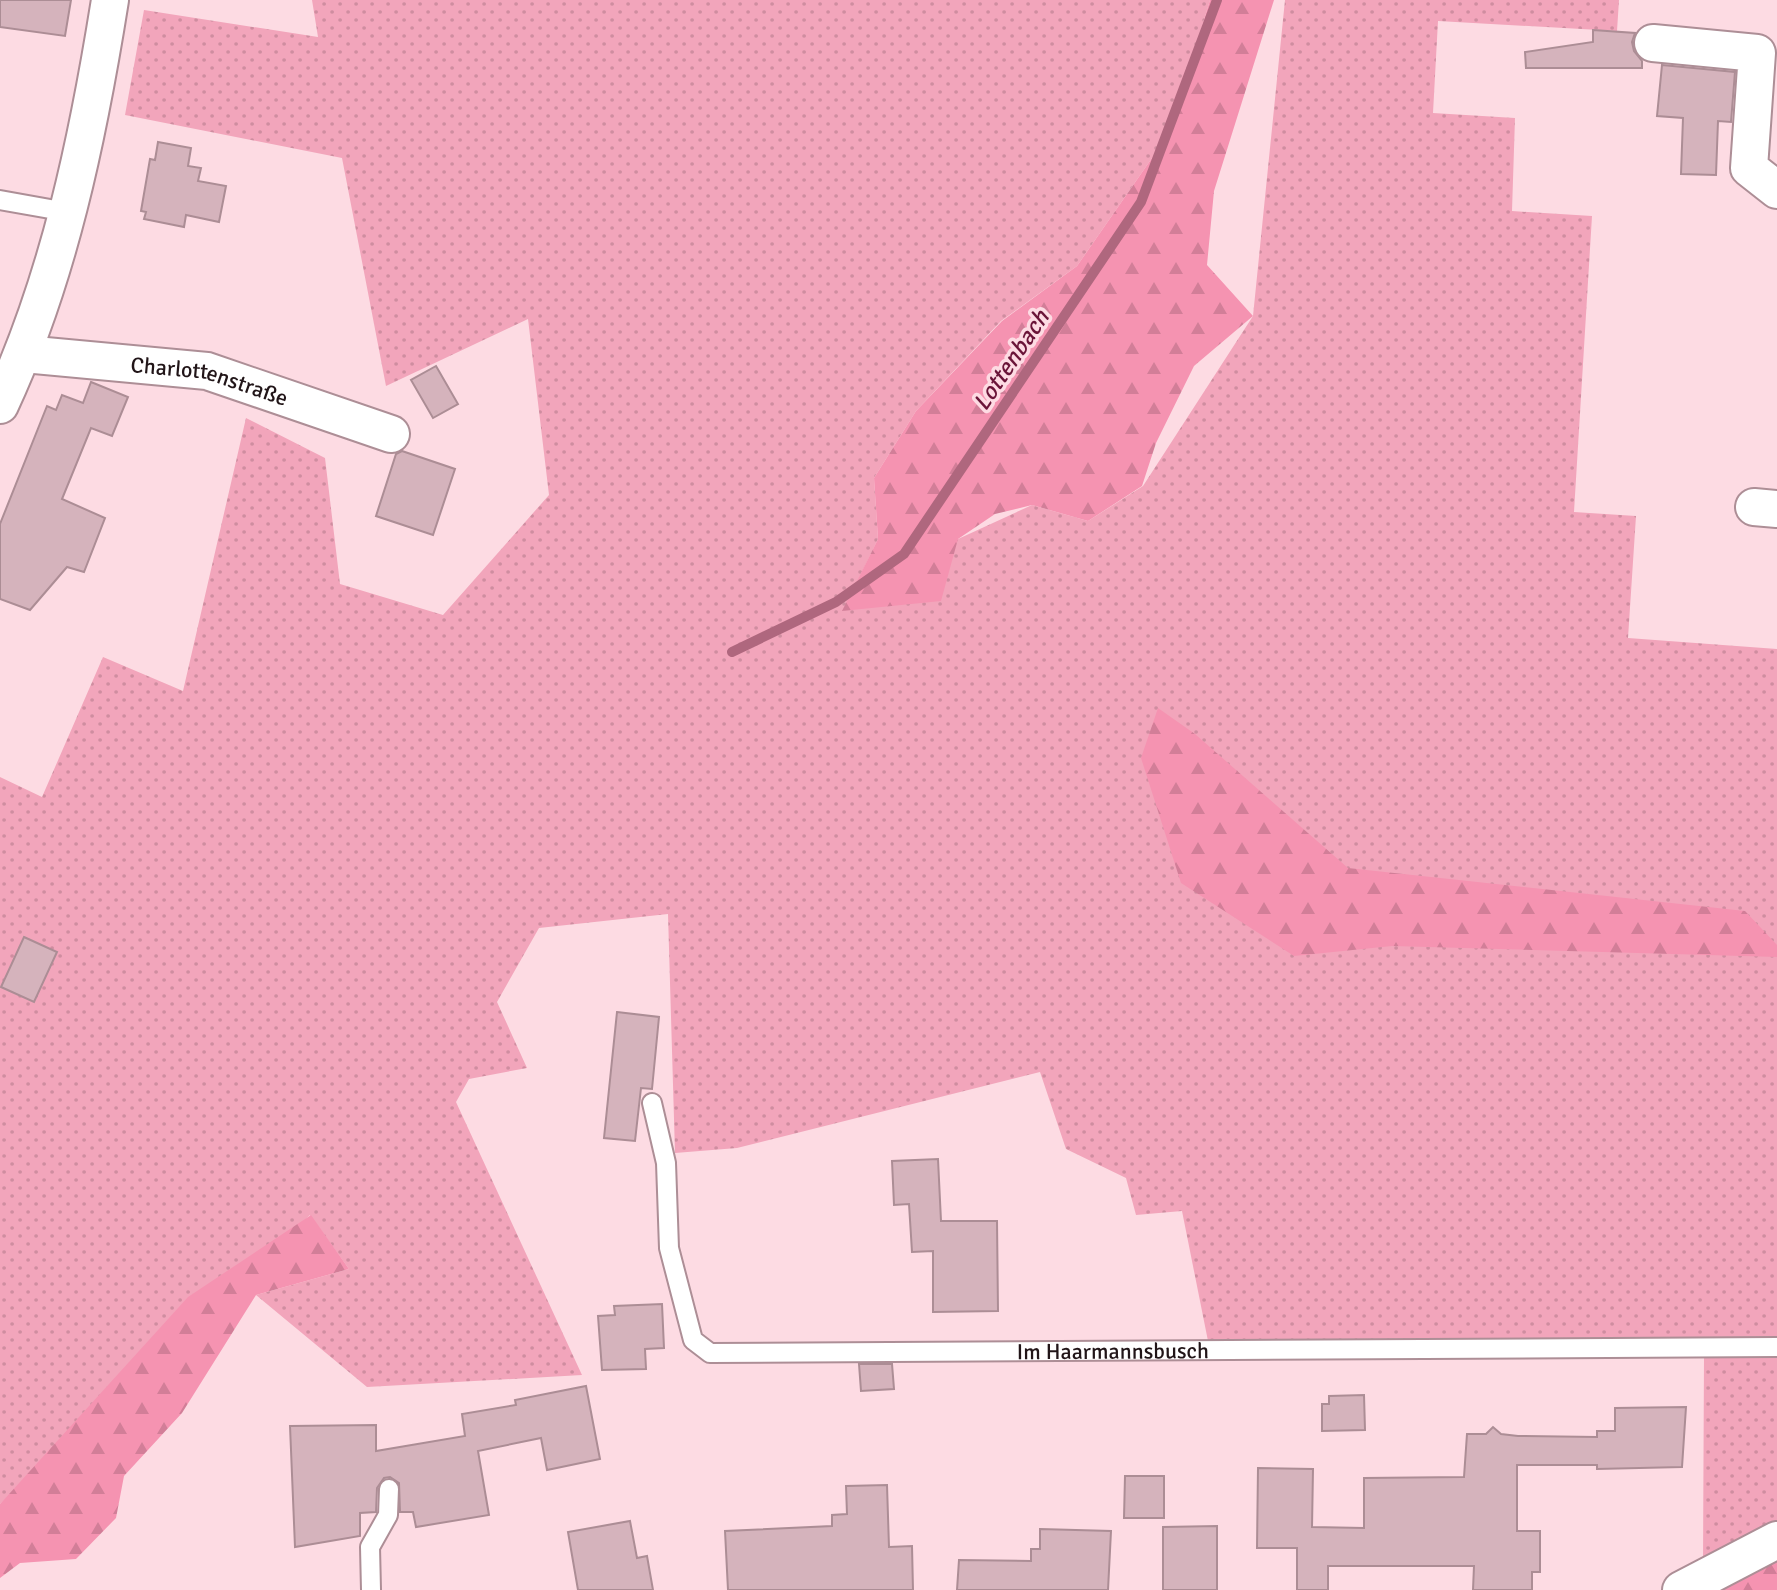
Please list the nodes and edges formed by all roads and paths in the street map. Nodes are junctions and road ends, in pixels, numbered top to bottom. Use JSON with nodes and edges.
{"nodes":[{"id":1,"x":110,"y":0,"type":"edge"},
{"id":2,"x":1653,"y":43,"type":"dead end"},
{"id":3,"x":1777,"y":190,"type":"edge"},
{"id":4,"x":0,"y":200,"type":"edge"},
{"id":5,"x":67,"y":212,"type":"junction"},
{"id":6,"x":24,"y":354,"type":"junction"},
{"id":7,"x":0,"y":405,"type":"edge"},
{"id":8,"x":391,"y":434,"type":"dead end"},
{"id":9,"x":652,"y":1103,"type":"dead end"},
{"id":10,"x":1777,"y":1347,"type":"edge"},
{"id":11,"x":389,"y":1489,"type":"dead end"},
{"id":12,"x":1777,"y":1540,"type":"edge"},
{"id":13,"x":371,"y":1590,"type":"edge"},
{"id":14,"x":1681,"y":1590,"type":"edge"}],
"edges":[{"from":1,"to":5,"type":"street"},
{"from":2,"to":3,"type":"street"},
{"from":4,"to":5,"type":"lane"},
{"from":5,"to":6,"type":"street"},
{"from":6,"to":7,"type":"street"},
{"from":6,"to":8,"type":"street","name":"Charlottenstraße"},
{"from":9,"to":10,"type":"lane","name":"Im Haarmannsbusch"},
{"from":11,"to":13,"type":"lane"},
{"from":12,"to":14,"type":"street"}]}
